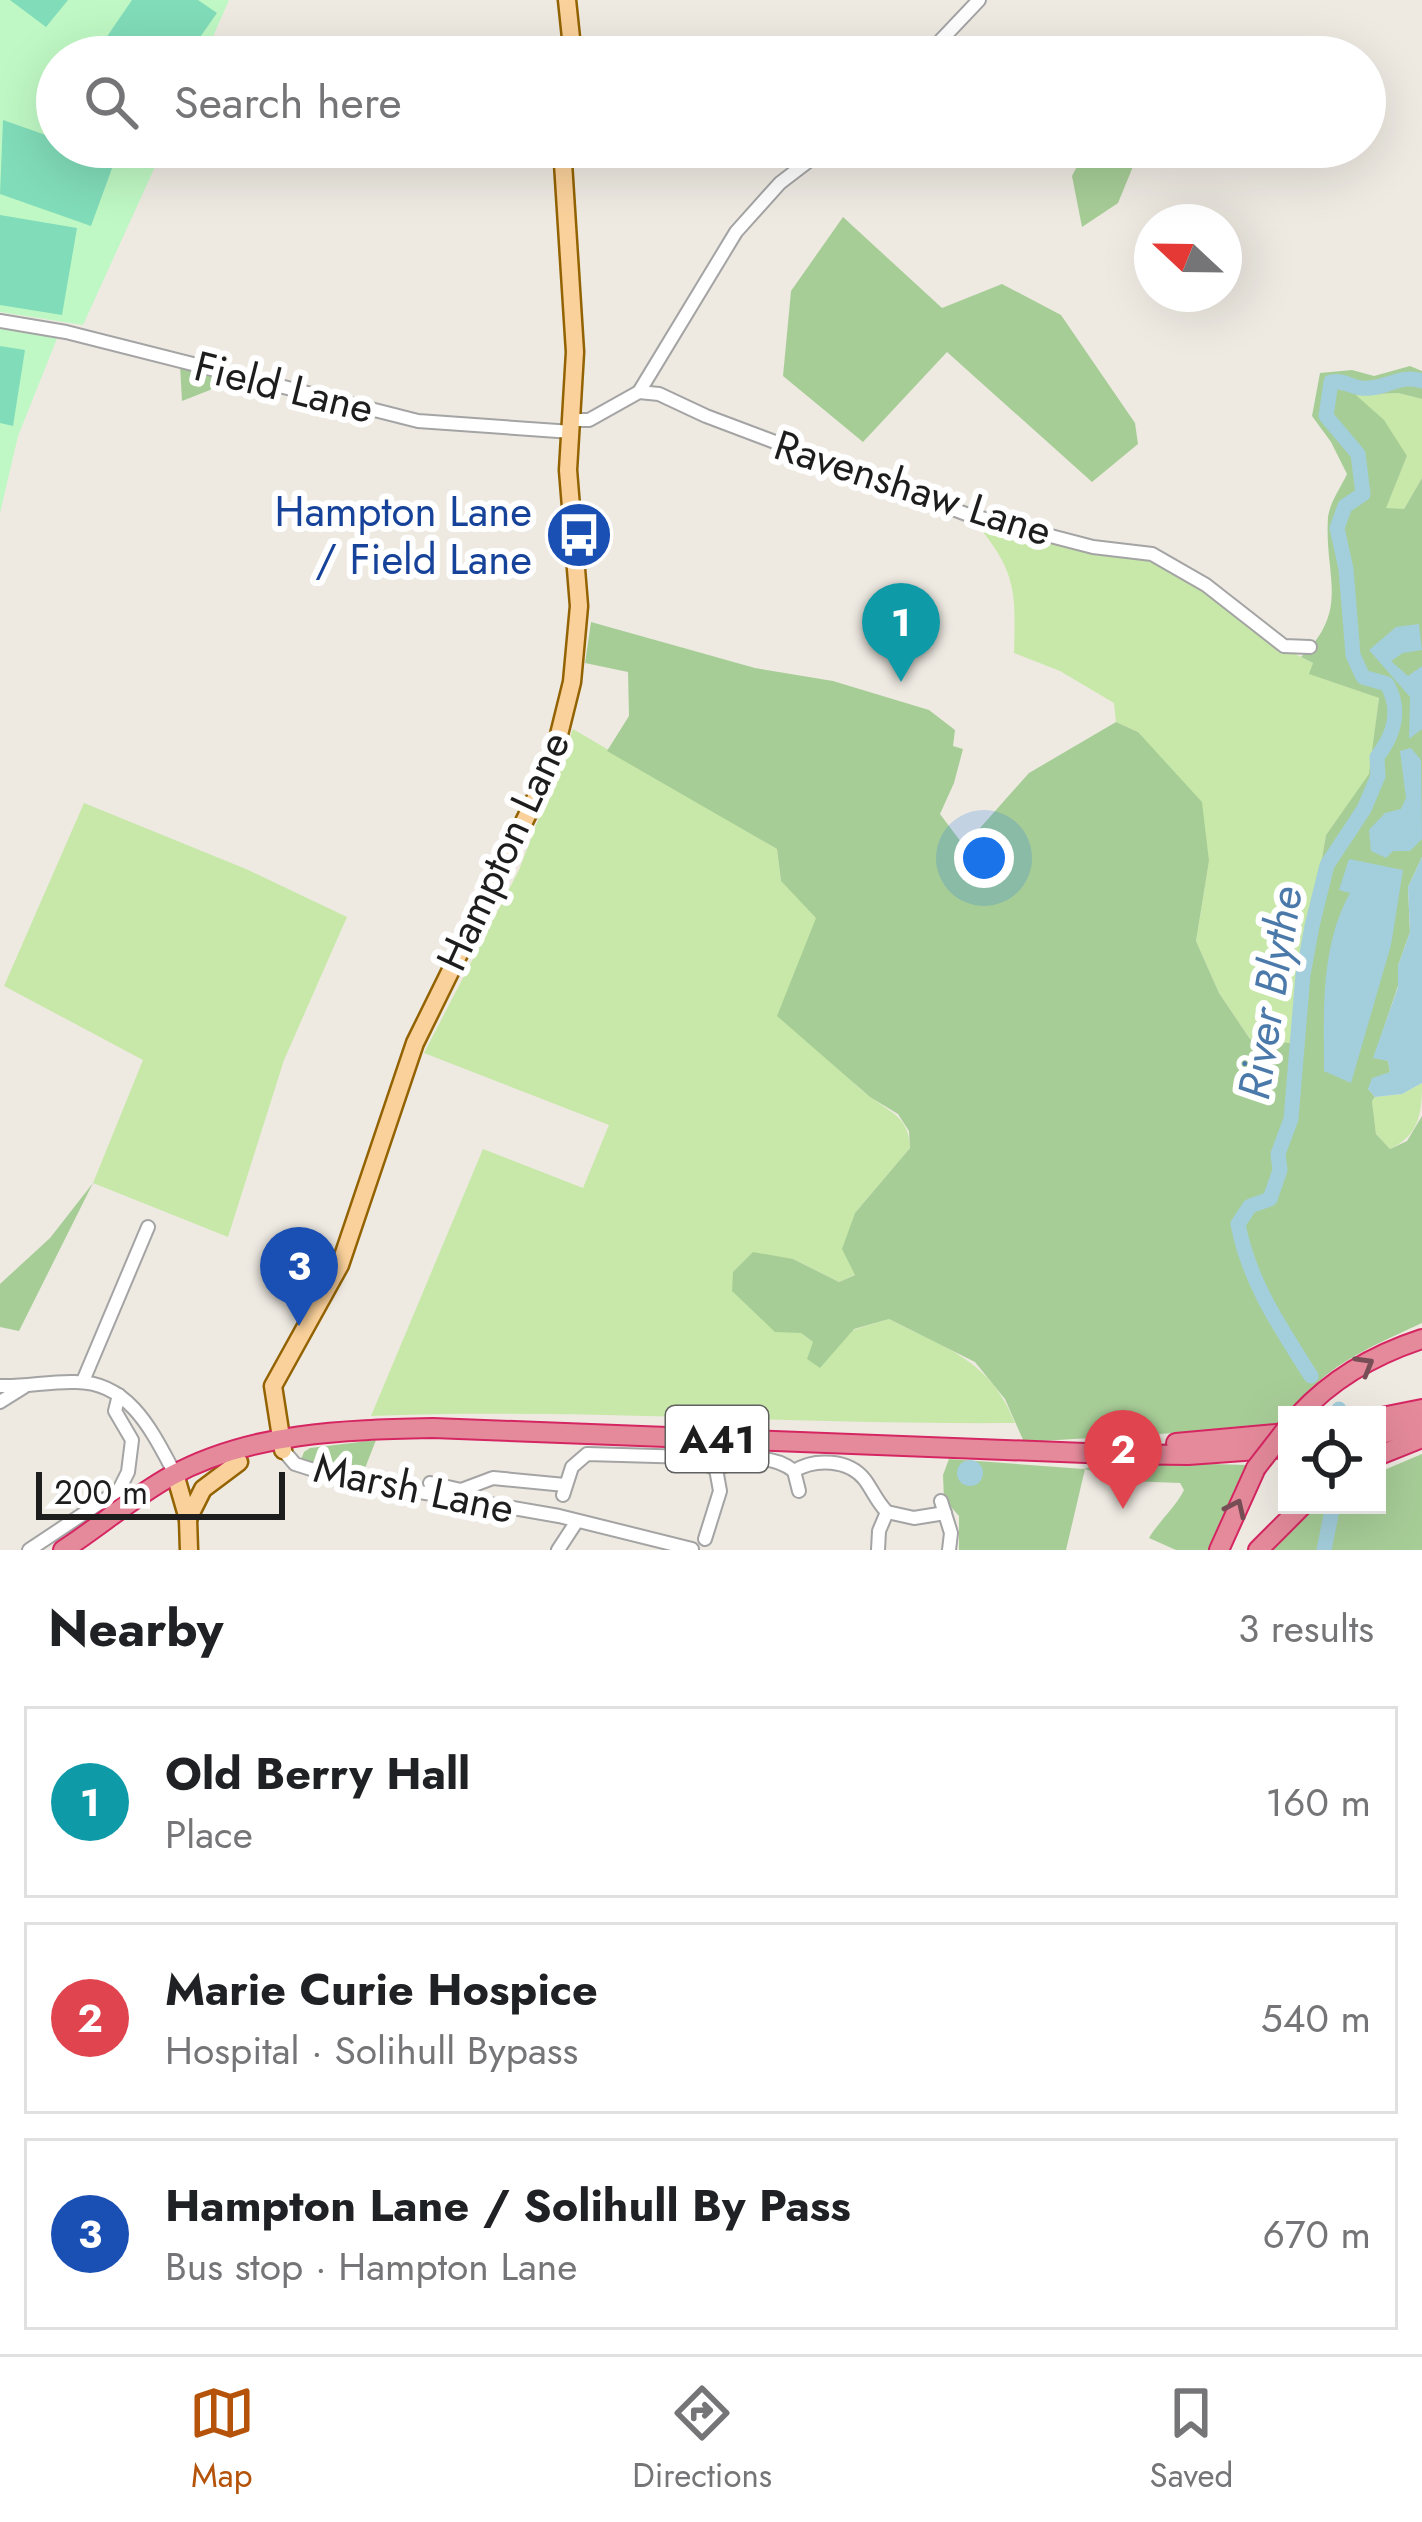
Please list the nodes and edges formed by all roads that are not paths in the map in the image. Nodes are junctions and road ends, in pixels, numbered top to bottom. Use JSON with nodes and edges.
{"nodes":[{"id":1,"x":567,"y":0,"type":"edge"},
{"id":2,"x":979,"y":0,"type":"edge"},
{"id":3,"x":571,"y":36,"type":"edge"},
{"id":4,"x":945,"y":36,"type":"edge"},
{"id":5,"x":563,"y":168,"type":"edge"},
{"id":6,"x":800,"y":168,"type":"edge"},
{"id":7,"x":0,"y":321,"type":"edge"},
{"id":8,"x":639,"y":392,"type":"junction"},
{"id":9,"x":572,"y":426,"type":"junction"},
{"id":10,"x":1310,"y":647,"type":"dead end"},
{"id":11,"x":148,"y":1227,"type":"dead end"},
{"id":12,"x":1422,"y":1339,"type":"edge"},
{"id":13,"x":83,"y":1381,"type":"junction"},
{"id":14,"x":0,"y":1386,"type":"edge"},
{"id":15,"x":25,"y":1387,"type":"junction"},
{"id":16,"x":119,"y":1395,"type":"junction"},
{"id":17,"x":0,"y":1402,"type":"edge"},
{"id":18,"x":1307,"y":1406,"type":"edge"},
{"id":19,"x":1422,"y":1409,"type":"edge"},
{"id":20,"x":274,"y":1413,"type":"junction"},
{"id":21,"x":1386,"y":1416,"type":"edge"},
{"id":22,"x":1422,"y":1424,"type":"edge"},
{"id":23,"x":1278,"y":1432,"type":"edge"},
{"id":24,"x":1386,"y":1433,"type":"edge"},
{"id":25,"x":1422,"y":1438,"type":"edge"},
{"id":26,"x":1278,"y":1442,"type":"edge"},
{"id":27,"x":281,"y":1444,"type":"junction"},
{"id":28,"x":1278,"y":1449,"type":"edge"},
{"id":29,"x":1051,"y":1450,"type":"junction"},
{"id":30,"x":1386,"y":1452,"type":"edge"},
{"id":31,"x":245,"y":1454,"type":"junction"},
{"id":32,"x":716,"y":1469,"type":"junction"},
{"id":33,"x":794,"y":1471,"type":"junction"},
{"id":34,"x":177,"y":1479,"type":"junction"},
{"id":35,"x":440,"y":1481,"type":"dead end"},
{"id":36,"x":799,"y":1491,"type":"dead end"},
{"id":37,"x":887,"y":1512,"type":"junction"},
{"id":38,"x":1294,"y":1514,"type":"edge"},
{"id":39,"x":188,"y":1519,"type":"junction"},
{"id":40,"x":577,"y":1521,"type":"junction"},
{"id":41,"x":709,"y":1544,"type":"edge"},
{"id":42,"x":29,"y":1550,"type":"edge"},
{"id":43,"x":63,"y":1550,"type":"edge"},
{"id":44,"x":189,"y":1550,"type":"edge"},
{"id":45,"x":558,"y":1550,"type":"edge"},
{"id":46,"x":693,"y":1550,"type":"edge"},
{"id":47,"x":878,"y":1550,"type":"edge"},
{"id":48,"x":949,"y":1550,"type":"edge"},
{"id":49,"x":1219,"y":1550,"type":"edge"},
{"id":50,"x":1258,"y":1550,"type":"edge"}],
"edges":[{"from":1,"to":3,"type":"main road"},
{"from":2,"to":4,"type":"street"},
{"from":5,"to":9,"type":"main road","name":"Hampton Lane"},
{"from":6,"to":8,"type":"street"},
{"from":7,"to":9,"type":"street","name":"Field Lane"},
{"from":8,"to":9,"type":"street"},
{"from":8,"to":10,"type":"street","name":"Ravenshaw Lane"},
{"from":9,"to":20,"type":"main road","name":"Hampton Lane"},
{"from":11,"to":13,"type":"street"},
{"from":18,"to":12,"type":"highway","one_way":true},
{"from":13,"to":15,"type":"street"},
{"from":13,"to":16,"type":"street"},
{"from":14,"to":15,"type":"street"},
{"from":15,"to":17,"type":"street"},
{"from":16,"to":34,"type":"street"},
{"from":16,"to":42,"type":"street"},
{"from":19,"to":21,"type":"highway"},
{"from":20,"to":27,"type":"main road","name":"Hampton Lane"},
{"from":20,"to":31,"type":"main road"},
{"from":22,"to":24,"type":"highway"},
{"from":23,"to":29,"type":"highway","number":"A41"},
{"from":25,"to":30,"type":"highway"},
{"from":49,"to":26,"type":"highway","one_way":true,"bridge":true},
{"from":27,"to":29,"type":"highway","number":"A41"},
{"from":27,"to":31,"type":"highway","number":"A41"},
{"from":27,"to":40,"type":"street","name":"Marsh Lane"},
{"from":28,"to":29,"type":"highway","number":"A41"},
{"from":31,"to":34,"type":"highway","number":"A41"},
{"from":31,"to":39,"type":"main road"},
{"from":32,"to":33,"type":"street"},
{"from":32,"to":35,"type":"street"},
{"from":32,"to":41,"type":"street"},
{"from":33,"to":36,"type":"street"},
{"from":33,"to":37,"type":"street"},
{"from":34,"to":39,"type":"main road"},
{"from":34,"to":43,"type":"highway","number":"A41"},
{"from":37,"to":47,"type":"street"},
{"from":37,"to":48,"type":"street"},
{"from":38,"to":50,"type":"highway"},
{"from":39,"to":44,"type":"main road"},
{"from":40,"to":45,"type":"street"},
{"from":40,"to":46,"type":"street","name":"Marsh Lane"},
{"from":41,"to":46,"type":"street"}]}
